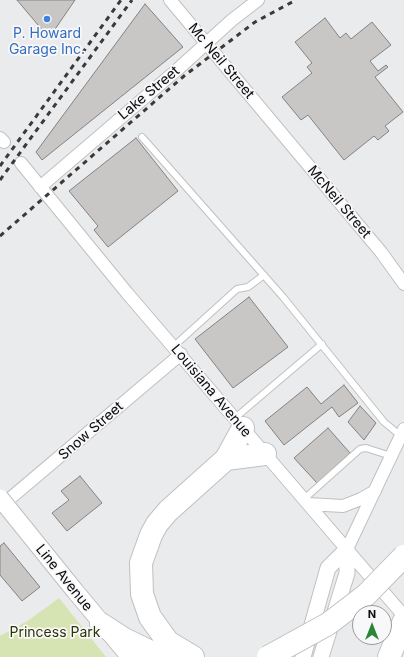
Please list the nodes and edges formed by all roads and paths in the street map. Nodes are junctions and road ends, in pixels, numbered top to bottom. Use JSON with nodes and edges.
{"nodes":[{"id":1,"x":170,"y":0,"type":"edge"},
{"id":2,"x":258,"y":0,"type":"edge"},
{"id":3,"x":206,"y":44,"type":"junction"},
{"id":4,"x":272,"y":123,"type":"joint"},
{"id":5,"x":142,"y":137,"type":"dead end"},
{"id":6,"x":21,"y":163,"type":"dead end"},
{"id":7,"x":40,"y":186,"type":"junction"},
{"id":8,"x":264,"y":275,"type":"junction"},
{"id":9,"x":404,"y":284,"type":"edge"},
{"id":10,"x":322,"y":344,"type":"junction"},
{"id":11,"x":178,"y":350,"type":"junction"},
{"id":12,"x":239,"y":423,"type":"junction"},
{"id":13,"x":402,"y":432,"type":"edge"},
{"id":14,"x":265,"y":454,"type":"junction"},
{"id":15,"x":391,"y":456,"type":"junction"},
{"id":16,"x":226,"y":459,"type":"junction"},
{"id":17,"x":375,"y":491,"type":"junction"},
{"id":18,"x":0,"y":498,"type":"edge"},
{"id":19,"x":306,"y":502,"type":"junction"},
{"id":20,"x":0,"y":506,"type":"edge"},
{"id":21,"x":347,"y":549,"type":"junction"},
{"id":22,"x":404,"y":556,"type":"edge"},
{"id":23,"x":404,"y":616,"type":"edge"},
{"id":24,"x":404,"y":621,"type":"edge"},
{"id":25,"x":101,"y":624,"type":"junction"},
{"id":26,"x":130,"y":657,"type":"edge"},
{"id":27,"x":161,"y":657,"type":"edge"},
{"id":28,"x":193,"y":657,"type":"edge"},
{"id":29,"x":268,"y":657,"type":"edge"},
{"id":30,"x":303,"y":657,"type":"edge"},
{"id":31,"x":321,"y":657,"type":"edge"},
{"id":32,"x":389,"y":657,"type":"edge"}],
"edges":[{"from":1,"to":3,"type":"street","name":"Mc Neil Street"},
{"from":2,"to":3,"type":"street","name":"Lake Street"},
{"from":3,"to":4,"type":"street","name":"Mc Neil Street"},
{"from":3,"to":7,"type":"street","name":"Lake Street"},
{"from":4,"to":9,"type":"street","name":"McNeil Street"},
{"from":5,"to":8,"type":"lane"},
{"from":6,"to":7,"type":"street","name":"Louisiana Avenue"},
{"from":7,"to":11,"type":"street","name":"Louisiana Avenue"},
{"from":8,"to":10,"type":"lane"},
{"from":8,"to":11,"type":"lane"},
{"from":10,"to":12,"type":"lane"},
{"from":10,"to":13,"type":"lane"},
{"from":11,"to":12,"type":"street","name":"Louisiana Avenue"},
{"from":11,"to":20,"type":"street","name":"Snow Street"},
{"from":12,"to":14,"type":"street","name":"Louisiana Avenue"},
{"from":12,"to":16,"type":"highway"},
{"from":13,"to":15,"type":"street"},
{"from":14,"to":16,"type":"highway"},
{"from":14,"to":19,"type":"street","name":"Louisiana Avenue"},
{"from":15,"to":17,"type":"street"},
{"from":15,"to":19,"type":"lane"},
{"from":16,"to":28,"type":"highway"},
{"from":17,"to":19,"type":"street"},
{"from":17,"to":21,"type":"street"},
{"from":18,"to":25,"type":"main road","name":"Line Avenue","bridge":true},
{"from":19,"to":21,"type":"street","name":"Louisiana Avenue"},
{"from":21,"to":23,"type":"street","name":"Louisiana Avenue"},
{"from":21,"to":30,"type":"street"},
{"from":21,"to":31,"type":"street"},
{"from":22,"to":29,"type":"highway","bridge":true},
{"from":24,"to":32,"type":"highway"},
{"from":25,"to":26,"type":"main road","name":"Line Avenue"},
{"from":25,"to":27,"type":"highway"}]}
